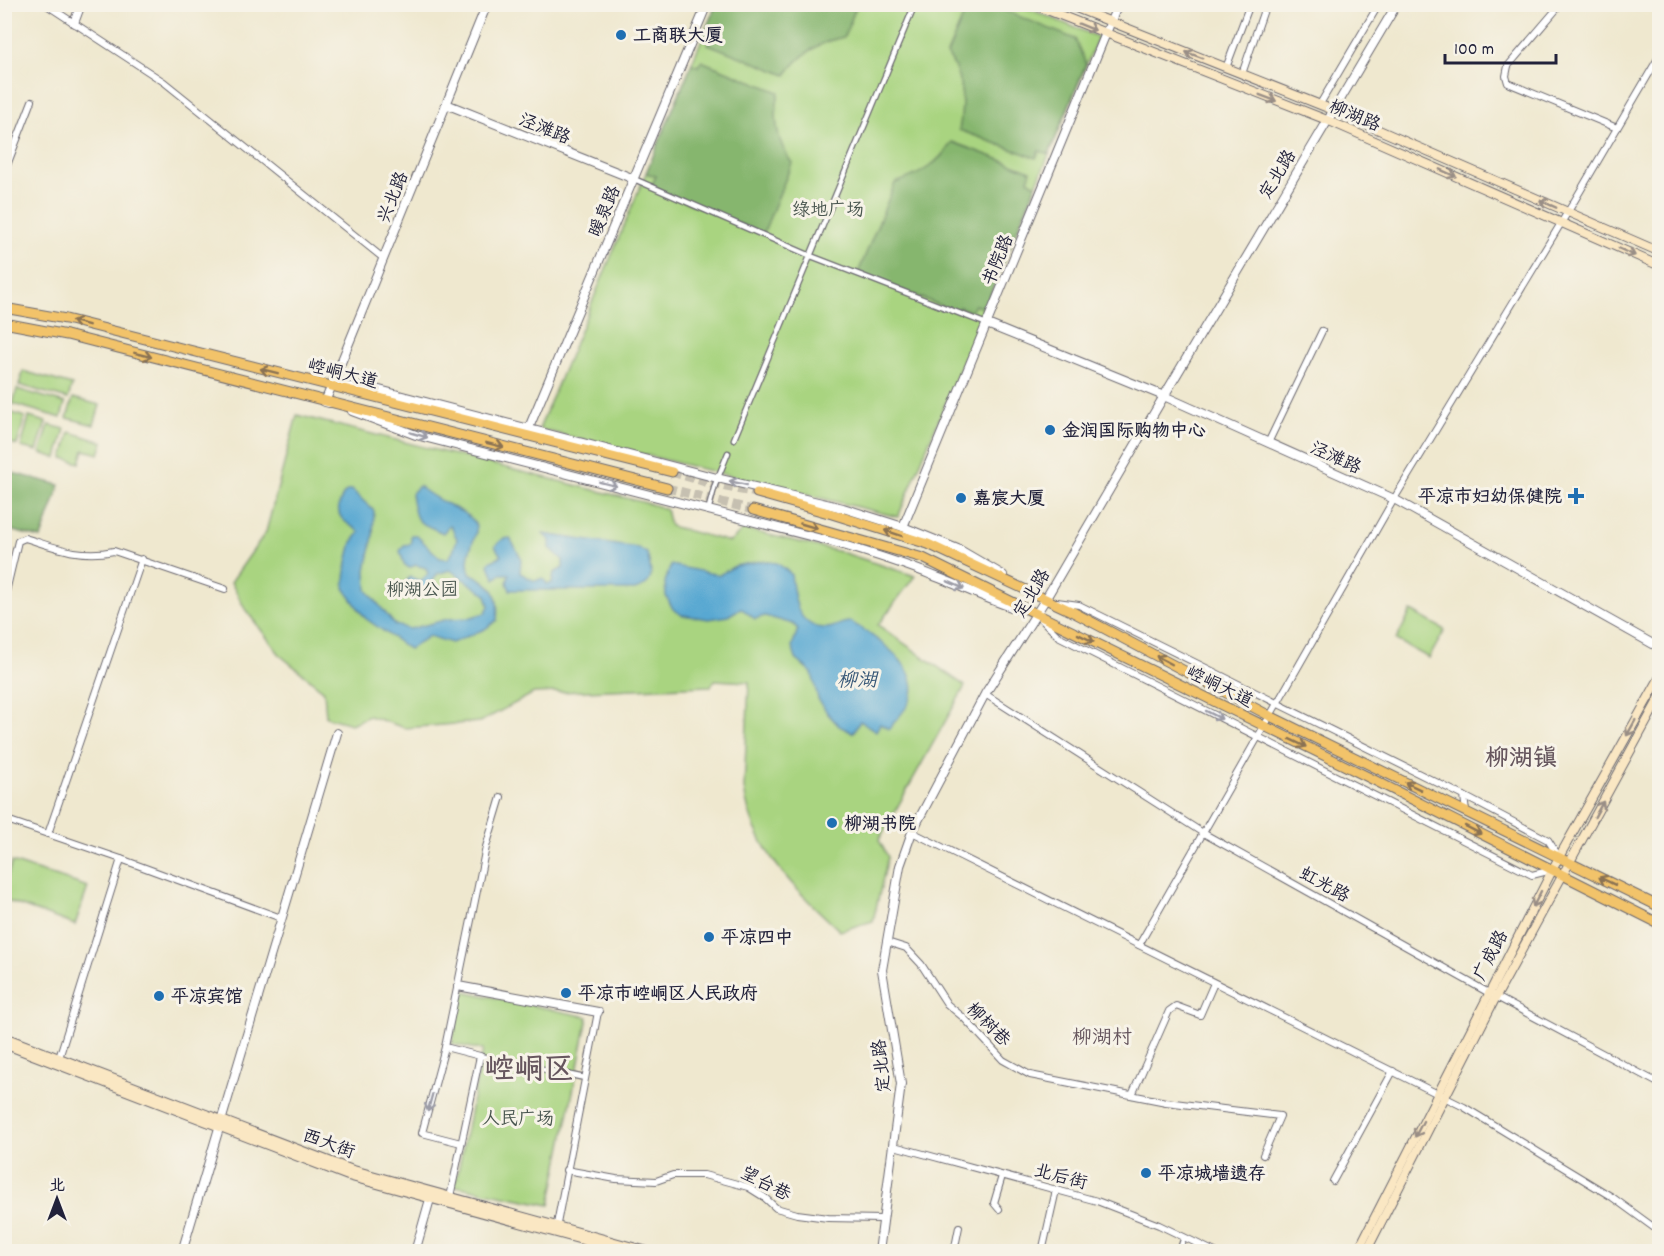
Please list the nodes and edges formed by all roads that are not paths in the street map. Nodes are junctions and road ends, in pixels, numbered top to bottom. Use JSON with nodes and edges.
{"nodes":[{"id":1,"x":45,"y":4,"type":"edge"},
{"id":2,"x":81,"y":4,"type":"edge"},
{"id":3,"x":487,"y":4,"type":"edge"},
{"id":4,"x":707,"y":4,"type":"edge"},
{"id":5,"x":915,"y":4,"type":"edge"},
{"id":6,"x":1032,"y":4,"type":"edge"},
{"id":7,"x":1066,"y":4,"type":"edge"},
{"id":8,"x":1118,"y":4,"type":"edge"},
{"id":9,"x":1251,"y":4,"type":"edge"},
{"id":10,"x":1266,"y":4,"type":"edge"},
{"id":11,"x":1290,"y":4,"type":"edge"},
{"id":12,"x":1302,"y":4,"type":"edge"},
{"id":13,"x":1379,"y":4,"type":"edge"},
{"id":14,"x":1397,"y":4,"type":"edge"},
{"id":15,"x":1561,"y":4,"type":"edge"},
{"id":16,"x":74,"y":23,"type":"junction"},
{"id":17,"x":1111,"y":23,"type":"junction"},
{"id":18,"x":1106,"y":35,"type":"junction"},
{"id":19,"x":1659,"y":55,"type":"edge"},
{"id":20,"x":1226,"y":68,"type":"junction"},
{"id":21,"x":1242,"y":74,"type":"junction"},
{"id":22,"x":33,"y":101,"type":"dead end"},
{"id":23,"x":446,"y":104,"type":"junction"},
{"id":24,"x":1320,"y":104,"type":"junction"},
{"id":25,"x":1333,"y":110,"type":"junction"},
{"id":26,"x":1327,"y":120,"type":"junction"},
{"id":27,"x":1617,"y":128,"type":"junction"},
{"id":28,"x":4,"y":173,"type":"edge"},
{"id":29,"x":634,"y":179,"type":"junction"},
{"id":30,"x":1568,"y":212,"type":"junction"},
{"id":31,"x":1562,"y":223,"type":"junction"},
{"id":32,"x":1659,"y":252,"type":"edge"},
{"id":33,"x":811,"y":256,"type":"junction"},
{"id":34,"x":384,"y":258,"type":"junction"},
{"id":35,"x":1659,"y":266,"type":"edge"},
{"id":36,"x":4,"y":308,"type":"edge"},
{"id":37,"x":4,"y":323,"type":"edge"},
{"id":38,"x":987,"y":324,"type":"junction"},
{"id":39,"x":1322,"y":331,"type":"dead end"},
{"id":40,"x":331,"y":387,"type":"junction"},
{"id":41,"x":1164,"y":396,"type":"junction"},
{"id":42,"x":325,"y":402,"type":"junction"},
{"id":43,"x":528,"y":429,"type":"junction"},
{"id":44,"x":734,"y":439,"type":"dead end"},
{"id":45,"x":1268,"y":443,"type":"junction"},
{"id":46,"x":728,"y":453,"type":"dead end"},
{"id":47,"x":672,"y":472,"type":"tunnel mouth"},
{"id":48,"x":717,"y":478,"type":"junction"},
{"id":49,"x":668,"y":488,"type":"tunnel mouth"},
{"id":50,"x":757,"y":493,"type":"tunnel mouth"},
{"id":51,"x":1394,"y":499,"type":"junction"},
{"id":52,"x":753,"y":510,"type":"tunnel mouth"},
{"id":53,"x":708,"y":511,"type":"junction"},
{"id":54,"x":903,"y":527,"type":"junction"},
{"id":55,"x":142,"y":560,"type":"junction"},
{"id":56,"x":225,"y":589,"type":"dead end"},
{"id":57,"x":4,"y":600,"type":"edge"},
{"id":58,"x":1046,"y":600,"type":"junction"},
{"id":59,"x":1037,"y":614,"type":"junction"},
{"id":60,"x":1659,"y":648,"type":"edge"},
{"id":61,"x":1659,"y":677,"type":"edge"},
{"id":62,"x":986,"y":694,"type":"junction"},
{"id":63,"x":1659,"y":697,"type":"edge"},
{"id":64,"x":1278,"y":703,"type":"junction"},
{"id":65,"x":1270,"y":716,"type":"junction"},
{"id":66,"x":1264,"y":726,"type":"junction"},
{"id":67,"x":337,"y":734,"type":"dead end"},
{"id":68,"x":1258,"y":737,"type":"junction"},
{"id":69,"x":1464,"y":796,"type":"junction"},
{"id":70,"x":501,"y":797,"type":"dead end"},
{"id":71,"x":1467,"y":812,"type":"junction"},
{"id":72,"x":4,"y":819,"type":"edge"},
{"id":73,"x":912,"y":832,"type":"junction"},
{"id":74,"x":1203,"y":833,"type":"junction"},
{"id":75,"x":48,"y":834,"type":"junction"},
{"id":76,"x":1559,"y":857,"type":"junction"},
{"id":77,"x":121,"y":859,"type":"junction"},
{"id":78,"x":1570,"y":863,"type":"junction"},
{"id":79,"x":1552,"y":870,"type":"junction"},
{"id":80,"x":1563,"y":875,"type":"junction"},
{"id":81,"x":1659,"y":907,"type":"edge"},
{"id":82,"x":281,"y":918,"type":"junction"},
{"id":83,"x":1659,"y":924,"type":"edge"},
{"id":84,"x":887,"y":942,"type":"junction"},
{"id":85,"x":1138,"y":945,"type":"junction"},
{"id":86,"x":1214,"y":983,"type":"junction"},
{"id":87,"x":458,"y":986,"type":"junction"},
{"id":88,"x":1493,"y":995,"type":"junction"},
{"id":89,"x":598,"y":1012,"type":"joint"},
{"id":90,"x":7,"y":1042,"type":"edge"},
{"id":91,"x":445,"y":1047,"type":"junction"},
{"id":92,"x":480,"y":1056,"type":"junction"},
{"id":93,"x":4,"y":1057,"type":"edge"},
{"id":94,"x":59,"y":1058,"type":"junction"},
{"id":95,"x":1393,"y":1071,"type":"junction"},
{"id":96,"x":585,"y":1078,"type":"junction"},
{"id":97,"x":1659,"y":1084,"type":"edge"},
{"id":98,"x":1132,"y":1095,"type":"junction"},
{"id":99,"x":1441,"y":1096,"type":"junction"},
{"id":100,"x":220,"y":1123,"type":"junction"},
{"id":101,"x":461,"y":1143,"type":"junction"},
{"id":102,"x":894,"y":1146,"type":"junction"},
{"id":103,"x":1263,"y":1155,"type":"dead end"},
{"id":104,"x":566,"y":1170,"type":"junction"},
{"id":105,"x":1002,"y":1176,"type":"junction"},
{"id":106,"x":1333,"y":1181,"type":"dead end"},
{"id":107,"x":1056,"y":1190,"type":"junction"},
{"id":108,"x":431,"y":1195,"type":"junction"},
{"id":109,"x":450,"y":1197,"type":"junction"},
{"id":110,"x":999,"y":1209,"type":"dead end"},
{"id":111,"x":882,"y":1219,"type":"junction"},
{"id":112,"x":959,"y":1227,"type":"dead end"},
{"id":113,"x":556,"y":1229,"type":"junction"},
{"id":114,"x":1659,"y":1232,"type":"edge"},
{"id":115,"x":1184,"y":1237,"type":"junction"},
{"id":116,"x":4,"y":1249,"type":"edge"},
{"id":117,"x":637,"y":1250,"type":"edge"},
{"id":118,"x":15,"y":1251,"type":"edge"},
{"id":119,"x":182,"y":1251,"type":"edge"},
{"id":120,"x":415,"y":1251,"type":"edge"},
{"id":121,"x":626,"y":1251,"type":"edge"},
{"id":122,"x":651,"y":1251,"type":"edge"},
{"id":123,"x":879,"y":1251,"type":"edge"},
{"id":124,"x":954,"y":1251,"type":"edge"},
{"id":125,"x":1042,"y":1251,"type":"edge"},
{"id":126,"x":1179,"y":1251,"type":"edge"},
{"id":127,"x":1215,"y":1251,"type":"edge"},
{"id":128,"x":1357,"y":1251,"type":"edge"},
{"id":129,"x":1366,"y":1251,"type":"edge"}],
"edges":[{"from":1,"to":16,"type":"street"},
{"from":2,"to":16,"type":"street"},
{"from":3,"to":23,"type":"street","name":"兴北路"},
{"from":4,"to":29,"type":"street","name":"暖泉路"},
{"from":5,"to":33,"type":"street"},
{"from":6,"to":18,"type":"main road","name":"柳湖路","one_way":true},
{"from":7,"to":17,"type":"main road","name":"柳湖路"},
{"from":8,"to":17,"type":"street","name":"书院路"},
{"from":9,"to":20,"type":"street"},
{"from":10,"to":21,"type":"street"},
{"from":11,"to":12,"type":"street"},
{"from":13,"to":24,"type":"street"},
{"from":14,"to":25,"type":"street","name":"定北路"},
{"from":15,"to":27,"type":"street"},
{"from":16,"to":34,"type":"street"},
{"from":17,"to":18,"type":"street","name":"书院路"},
{"from":20,"to":17,"type":"main road","name":"柳湖路","one_way":true},
{"from":18,"to":26,"type":"main road","name":"柳湖路","one_way":true},
{"from":18,"to":38,"type":"street","name":"书院路"},
{"from":19,"to":27,"type":"street"},
{"from":20,"to":21,"type":"main road","name":"柳湖路"},
{"from":21,"to":24,"type":"main road","name":"柳湖路"},
{"from":22,"to":28,"type":"street"},
{"from":23,"to":29,"type":"street","name":"泾滩路"},
{"from":23,"to":34,"type":"street","name":"兴北路"},
{"from":24,"to":25,"type":"main road","name":"柳湖路"},
{"from":25,"to":26,"type":"street","name":"定北路"},
{"from":30,"to":25,"type":"main road","name":"柳湖路","one_way":true},
{"from":26,"to":31,"type":"main road","name":"柳湖路","one_way":true},
{"from":26,"to":41,"type":"street","name":"定北路"},
{"from":27,"to":30,"type":"street"},
{"from":29,"to":33,"type":"street"},
{"from":29,"to":43,"type":"street","name":"暖泉路"},
{"from":30,"to":31,"type":"street"},
{"from":30,"to":32,"type":"main road","name":"柳湖路"},
{"from":31,"to":35,"type":"main road","name":"柳湖路","one_way":true},
{"from":31,"to":51,"type":"street"},
{"from":33,"to":38,"type":"street"},
{"from":33,"to":44,"type":"street"},
{"from":34,"to":40,"type":"street","name":"兴北路"},
{"from":40,"to":36,"type":"main road","name":"崆峒大道","one_way":true},
{"from":37,"to":42,"type":"main road","name":"崆峒大道","one_way":true},
{"from":38,"to":41,"type":"street","name":"泾滩路"},
{"from":38,"to":54,"type":"street","name":"书院路"},
{"from":39,"to":45,"type":"street"},
{"from":40,"to":42,"type":"street","name":"兴北路"},
{"from":40,"to":43,"type":"street"},
{"from":40,"to":47,"type":"main road","name":"崆峒大道"},
{"from":41,"to":45,"type":"street","name":"泾滩路"},
{"from":41,"to":58,"type":"street","name":"定北路"},
{"from":42,"to":49,"type":"main road","name":"崆峒大道","one_way":true},
{"from":42,"to":53,"type":"street","one_way":true},
{"from":43,"to":48,"type":"street"},
{"from":45,"to":51,"type":"street","name":"泾滩路"},
{"from":46,"to":48,"type":"street"},
{"from":48,"to":53,"type":"street"},
{"from":54,"to":48,"type":"street","one_way":true},
{"from":58,"to":50,"type":"main road","name":"崆峒大道","one_way":true},
{"from":51,"to":60,"type":"street","name":"泾滩路"},
{"from":51,"to":64,"type":"street"},
{"from":52,"to":59,"type":"main road","name":"崆峒大道","one_way":true},
{"from":53,"to":59,"type":"street","one_way":true},
{"from":54,"to":58,"type":"street"},
{"from":55,"to":56,"type":"street"},
{"from":55,"to":57,"type":"street"},
{"from":55,"to":75,"type":"street"},
{"from":58,"to":59,"type":"street","name":"定北路"},
{"from":58,"to":64,"type":"street"},
{"from":65,"to":58,"type":"main road","name":"崆峒大道","one_way":true},
{"from":59,"to":62,"type":"street","name":"定北路"},
{"from":59,"to":66,"type":"main road","name":"崆峒大道","one_way":true},
{"from":59,"to":68,"type":"street","one_way":true},
{"from":61,"to":76,"type":"main road","name":"广成路","one_way":true},
{"from":62,"to":73,"type":"street","name":"定北路"},
{"from":62,"to":74,"type":"street","name":"虹光路"},
{"from":78,"to":63,"type":"main road","name":"广成路","one_way":true},
{"from":64,"to":65,"type":"street"},
{"from":64,"to":69,"type":"street"},
{"from":65,"to":66,"type":"street"},
{"from":71,"to":65,"type":"main road","name":"崆峒大道","one_way":true},
{"from":66,"to":68,"type":"street"},
{"from":66,"to":79,"type":"main road","name":"崆峒大道","one_way":true},
{"from":67,"to":82,"type":"street"},
{"from":68,"to":74,"type":"street"},
{"from":68,"to":79,"type":"street"},
{"from":69,"to":71,"type":"street"},
{"from":69,"to":76,"type":"street"},
{"from":70,"to":87,"type":"street"},
{"from":71,"to":76,"type":"main road","name":"崆峒大道"},
{"from":72,"to":75,"type":"street"},
{"from":73,"to":84,"type":"street","name":"定北路"},
{"from":73,"to":85,"type":"street"},
{"from":74,"to":85,"type":"street"},
{"from":74,"to":88,"type":"street","name":"虹光路"},
{"from":75,"to":77,"type":"street"},
{"from":76,"to":78,"type":"main road","name":"崆峒大道"},
{"from":76,"to":79,"type":"main road","name":"广成路"},
{"from":77,"to":82,"type":"street"},
{"from":77,"to":94,"type":"street"},
{"from":78,"to":80,"type":"main road","name":"广成路"},
{"from":81,"to":78,"type":"main road","name":"崆峒大道","one_way":true},
{"from":79,"to":80,"type":"main road","name":"崆峒大道"},
{"from":79,"to":88,"type":"main road","name":"广成路","one_way":true},
{"from":80,"to":83,"type":"main road","name":"崆峒大道"},
{"from":80,"to":88,"type":"main road","name":"广成路"},
{"from":82,"to":100,"type":"street"},
{"from":84,"to":98,"type":"street","name":"柳树巷"},
{"from":84,"to":102,"type":"street","name":"定北路"},
{"from":85,"to":86,"type":"street"},
{"from":86,"to":95,"type":"street"},
{"from":86,"to":98,"type":"street"},
{"from":87,"to":89,"type":"street"},
{"from":87,"to":91,"type":"street"},
{"from":88,"to":97,"type":"street","name":"虹光路"},
{"from":88,"to":99,"type":"main road","name":"广成路"},
{"from":89,"to":96,"type":"street"},
{"from":90,"to":93,"type":"street"},
{"from":90,"to":94,"type":"main road","name":"西大街"},
{"from":90,"to":100,"type":"main road","name":"西大街"},
{"from":91,"to":92,"type":"street"},
{"from":91,"to":101,"type":"street","one_way":true},
{"from":92,"to":96,"type":"street"},
{"from":92,"to":101,"type":"street"},
{"from":94,"to":100,"type":"main road","name":"西大街"},
{"from":95,"to":99,"type":"street"},
{"from":95,"to":106,"type":"street"},
{"from":96,"to":104,"type":"street"},
{"from":98,"to":103,"type":"street","name":"柳树巷"},
{"from":99,"to":114,"type":"street"},
{"from":99,"to":128,"type":"main road","name":"广成路","one_way":true},
{"from":99,"to":129,"type":"main road","name":"广成路"},
{"from":100,"to":108,"type":"main road","name":"西大街"},
{"from":100,"to":119,"type":"street"},
{"from":101,"to":109,"type":"street"},
{"from":102,"to":105,"type":"street","name":"北后街"},
{"from":102,"to":111,"type":"street","name":"定北路"},
{"from":104,"to":111,"type":"street","name":"望台巷"},
{"from":104,"to":113,"type":"street"},
{"from":105,"to":107,"type":"street","name":"北后街"},
{"from":105,"to":110,"type":"street"},
{"from":107,"to":115,"type":"street","name":"北后街"},
{"from":107,"to":125,"type":"street"},
{"from":108,"to":109,"type":"main road","name":"西大街"},
{"from":108,"to":113,"type":"main road","name":"西大街"},
{"from":108,"to":120,"type":"street"},
{"from":109,"to":113,"type":"main road","name":"西大街"},
{"from":111,"to":123,"type":"street","name":"定北路"},
{"from":112,"to":124,"type":"street"},
{"from":113,"to":117,"type":"main road","name":"西大街"},
{"from":113,"to":121,"type":"main road","name":"西大街"},
{"from":115,"to":126,"type":"street"},
{"from":115,"to":127,"type":"street","name":"北后街"},
{"from":116,"to":118,"type":"street"},
{"from":117,"to":122,"type":"main road","name":"西大街"}]}
